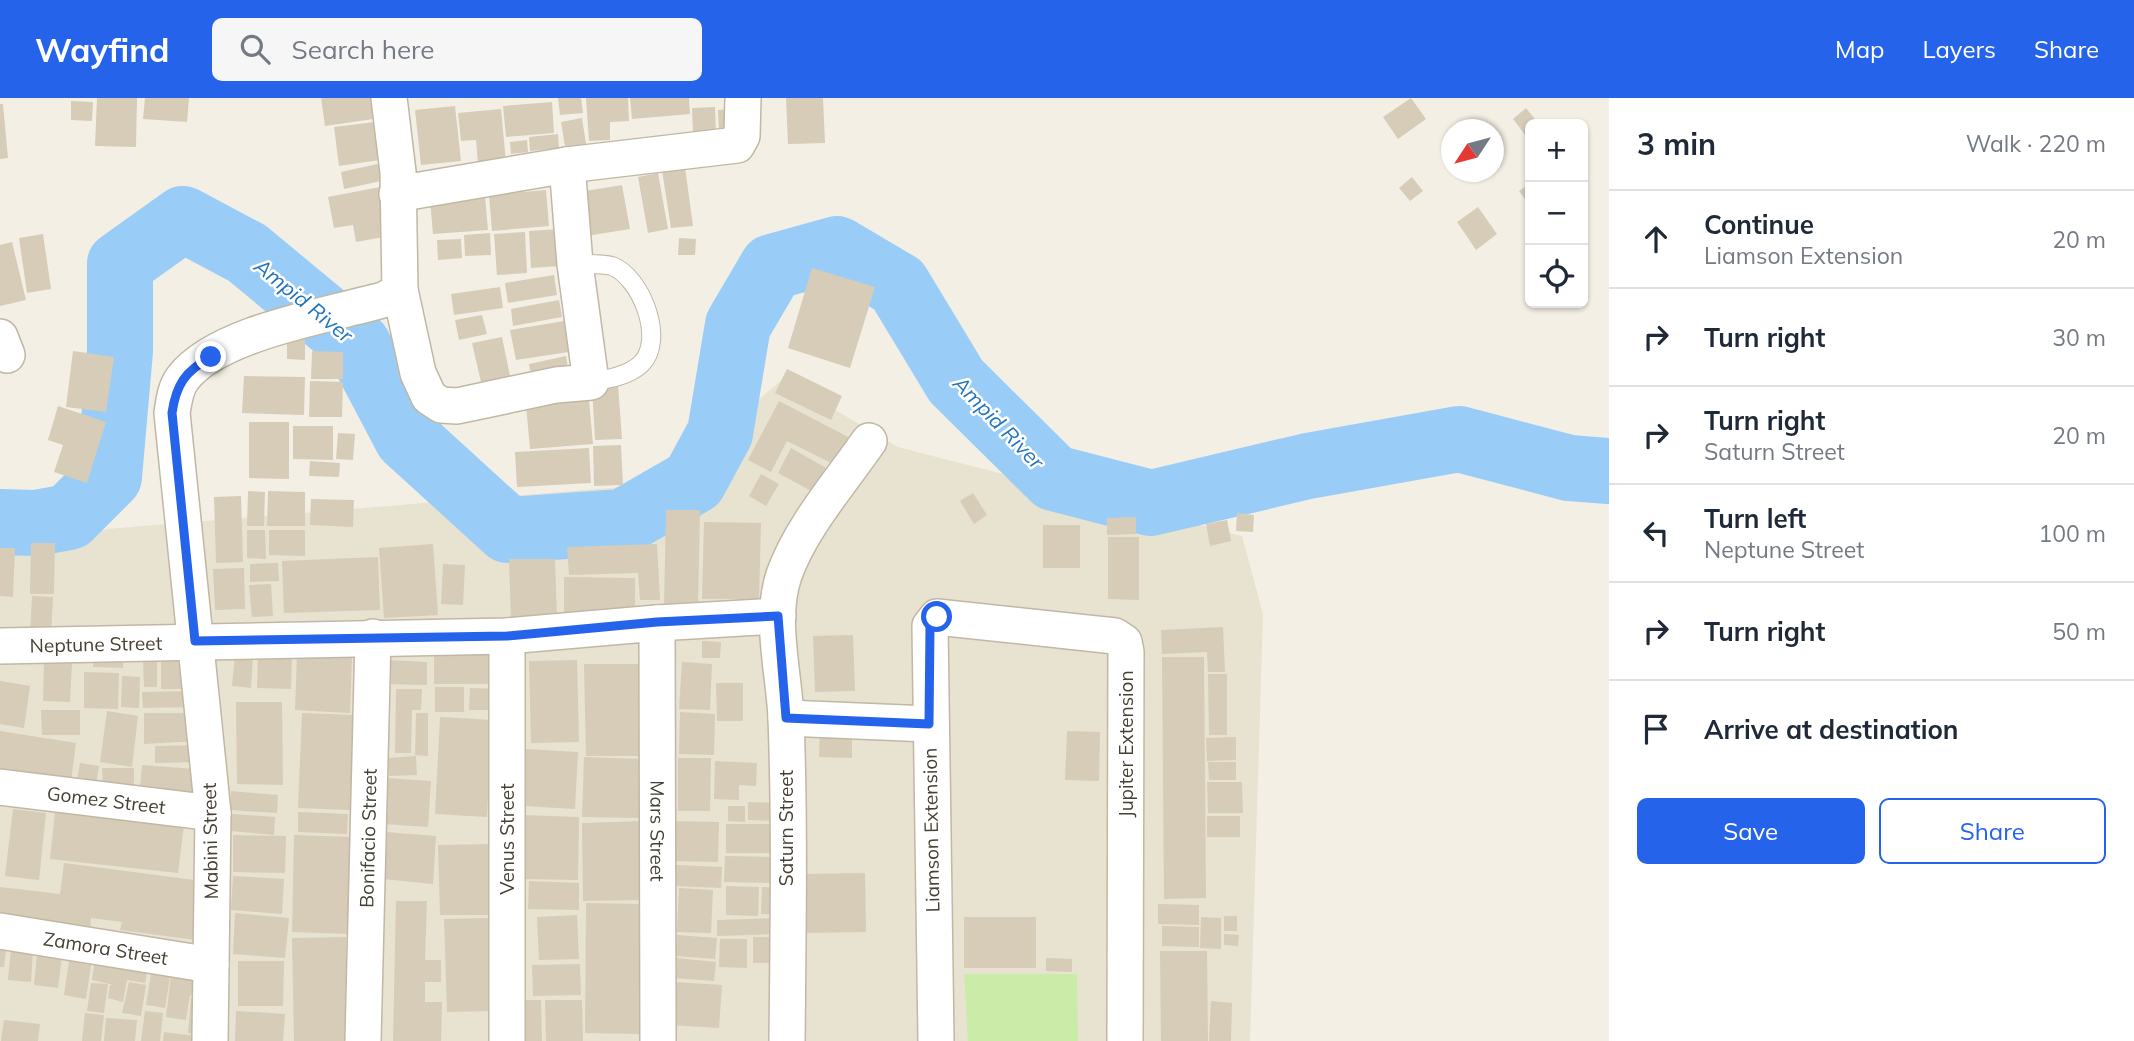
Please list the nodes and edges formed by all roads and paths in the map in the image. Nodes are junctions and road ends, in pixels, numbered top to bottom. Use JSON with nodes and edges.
{"nodes":[{"id":1,"x":389,"y":98,"type":"edge"},
{"id":2,"x":743,"y":98,"type":"edge"},
{"id":3,"x":567,"y":165,"type":"junction"},
{"id":4,"x":397,"y":194,"type":"junction"},
{"id":5,"x":575,"y":264,"type":"junction"},
{"id":6,"x":400,"y":290,"type":"junction"},
{"id":7,"x":591,"y":382,"type":"junction"},
{"id":8,"x":869,"y":441,"type":"dead end"},
{"id":9,"x":778,"y":616,"type":"junction"},
{"id":10,"x":933,"y":619,"type":"joint"},
{"id":11,"x":657,"y":622,"type":"junction"},
{"id":12,"x":507,"y":636,"type":"junction"},
{"id":13,"x":373,"y":637,"type":"junction"},
{"id":14,"x":195,"y":641,"type":"junction"},
{"id":15,"x":0,"y":646,"type":"edge"},
{"id":16,"x":786,"y":718,"type":"junction"},
{"id":17,"x":929,"y":724,"type":"junction"},
{"id":18,"x":0,"y":787,"type":"edge"},
{"id":19,"x":213,"y":813,"type":"junction"},
{"id":20,"x":0,"y":931,"type":"edge"},
{"id":21,"x":211,"y":965,"type":"junction"},
{"id":22,"x":210,"y":1041,"type":"edge"},
{"id":23,"x":363,"y":1041,"type":"edge"},
{"id":24,"x":507,"y":1041,"type":"edge"},
{"id":25,"x":658,"y":1041,"type":"edge"},
{"id":26,"x":787,"y":1041,"type":"edge"},
{"id":27,"x":936,"y":1041,"type":"edge"},
{"id":28,"x":1125,"y":1041,"type":"edge"}],
"edges":[{"from":1,"to":4,"type":"street"},
{"from":2,"to":3,"type":"street"},
{"from":3,"to":4,"type":"street"},
{"from":3,"to":5,"type":"street"},
{"from":4,"to":6,"type":"street"},
{"from":5,"to":7,"type":"street"},
{"from":5,"to":7,"type":"lane"},
{"from":6,"to":7,"type":"street"},
{"from":6,"to":14,"type":"street","name":"Mabini Street"},
{"from":8,"to":9,"type":"street","name":"Saturn Street"},
{"from":9,"to":11,"type":"street","name":"Neptune Street"},
{"from":9,"to":16,"type":"street","name":"Saturn Street"},
{"from":10,"to":17,"type":"street","name":"Liamson Extension"},
{"from":10,"to":28,"type":"street","name":"Jupiter Extension"},
{"from":11,"to":12,"type":"street","name":"Neptune Street"},
{"from":11,"to":25,"type":"street","name":"Mars Street"},
{"from":12,"to":13,"type":"street","name":"Neptune Street"},
{"from":12,"to":24,"type":"street","name":"Venus Street"},
{"from":13,"to":14,"type":"street","name":"Neptune Street"},
{"from":13,"to":23,"type":"street","name":"Bonifacio Street"},
{"from":14,"to":15,"type":"street","name":"Neptune Street"},
{"from":14,"to":19,"type":"street","name":"Mabini Street"},
{"from":16,"to":17,"type":"street"},
{"from":16,"to":26,"type":"street","name":"Saturn Street"},
{"from":17,"to":27,"type":"street","name":"Liamson Extension"},
{"from":18,"to":19,"type":"street","name":"Gomez Street"},
{"from":19,"to":21,"type":"street","name":"Mabini Street"},
{"from":20,"to":21,"type":"street","name":"Zamora Street"},
{"from":21,"to":22,"type":"street","name":"Mabini Street"}]}
